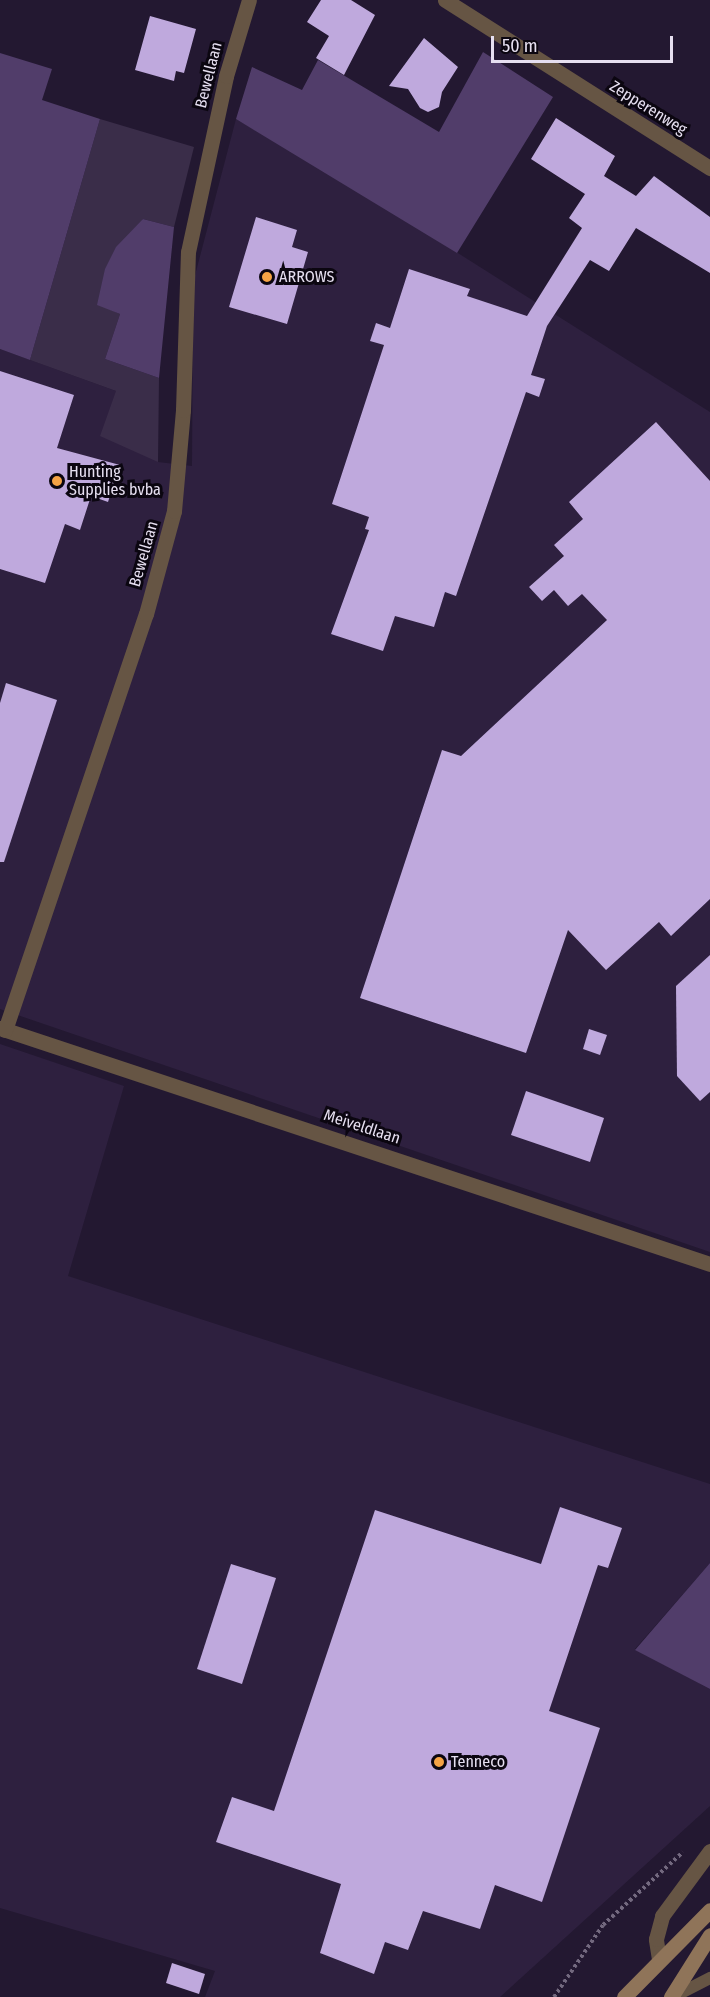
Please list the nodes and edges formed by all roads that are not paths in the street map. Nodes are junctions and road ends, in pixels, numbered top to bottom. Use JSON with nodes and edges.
{"nodes":[{"id":1,"x":249,"y":0,"type":"edge"},
{"id":2,"x":445,"y":0,"type":"edge"},
{"id":3,"x":710,"y":168,"type":"edge"},
{"id":4,"x":3,"y":1029,"type":"edge"},
{"id":5,"x":710,"y":1264,"type":"edge"},
{"id":6,"x":710,"y":1851,"type":"edge"},
{"id":7,"x":710,"y":1910,"type":"edge"},
{"id":8,"x":710,"y":1935,"type":"edge"},
{"id":9,"x":659,"y":1959,"type":"junction"},
{"id":10,"x":710,"y":1978,"type":"edge"},
{"id":11,"x":624,"y":1997,"type":"edge"},
{"id":12,"x":672,"y":1997,"type":"edge"}],
"edges":[{"from":1,"to":4,"type":"street","name":"Bewellaan"},
{"from":2,"to":3,"type":"street","name":"Zepperenweg"},
{"from":4,"to":5,"type":"street","name":"Meiveldlaan"},
{"from":6,"to":9,"type":"street"},
{"from":7,"to":9,"type":"main road"},
{"from":8,"to":12,"type":"main road"},
{"from":9,"to":11,"type":"main road"},
{"from":10,"to":12,"type":"lane"}]}
